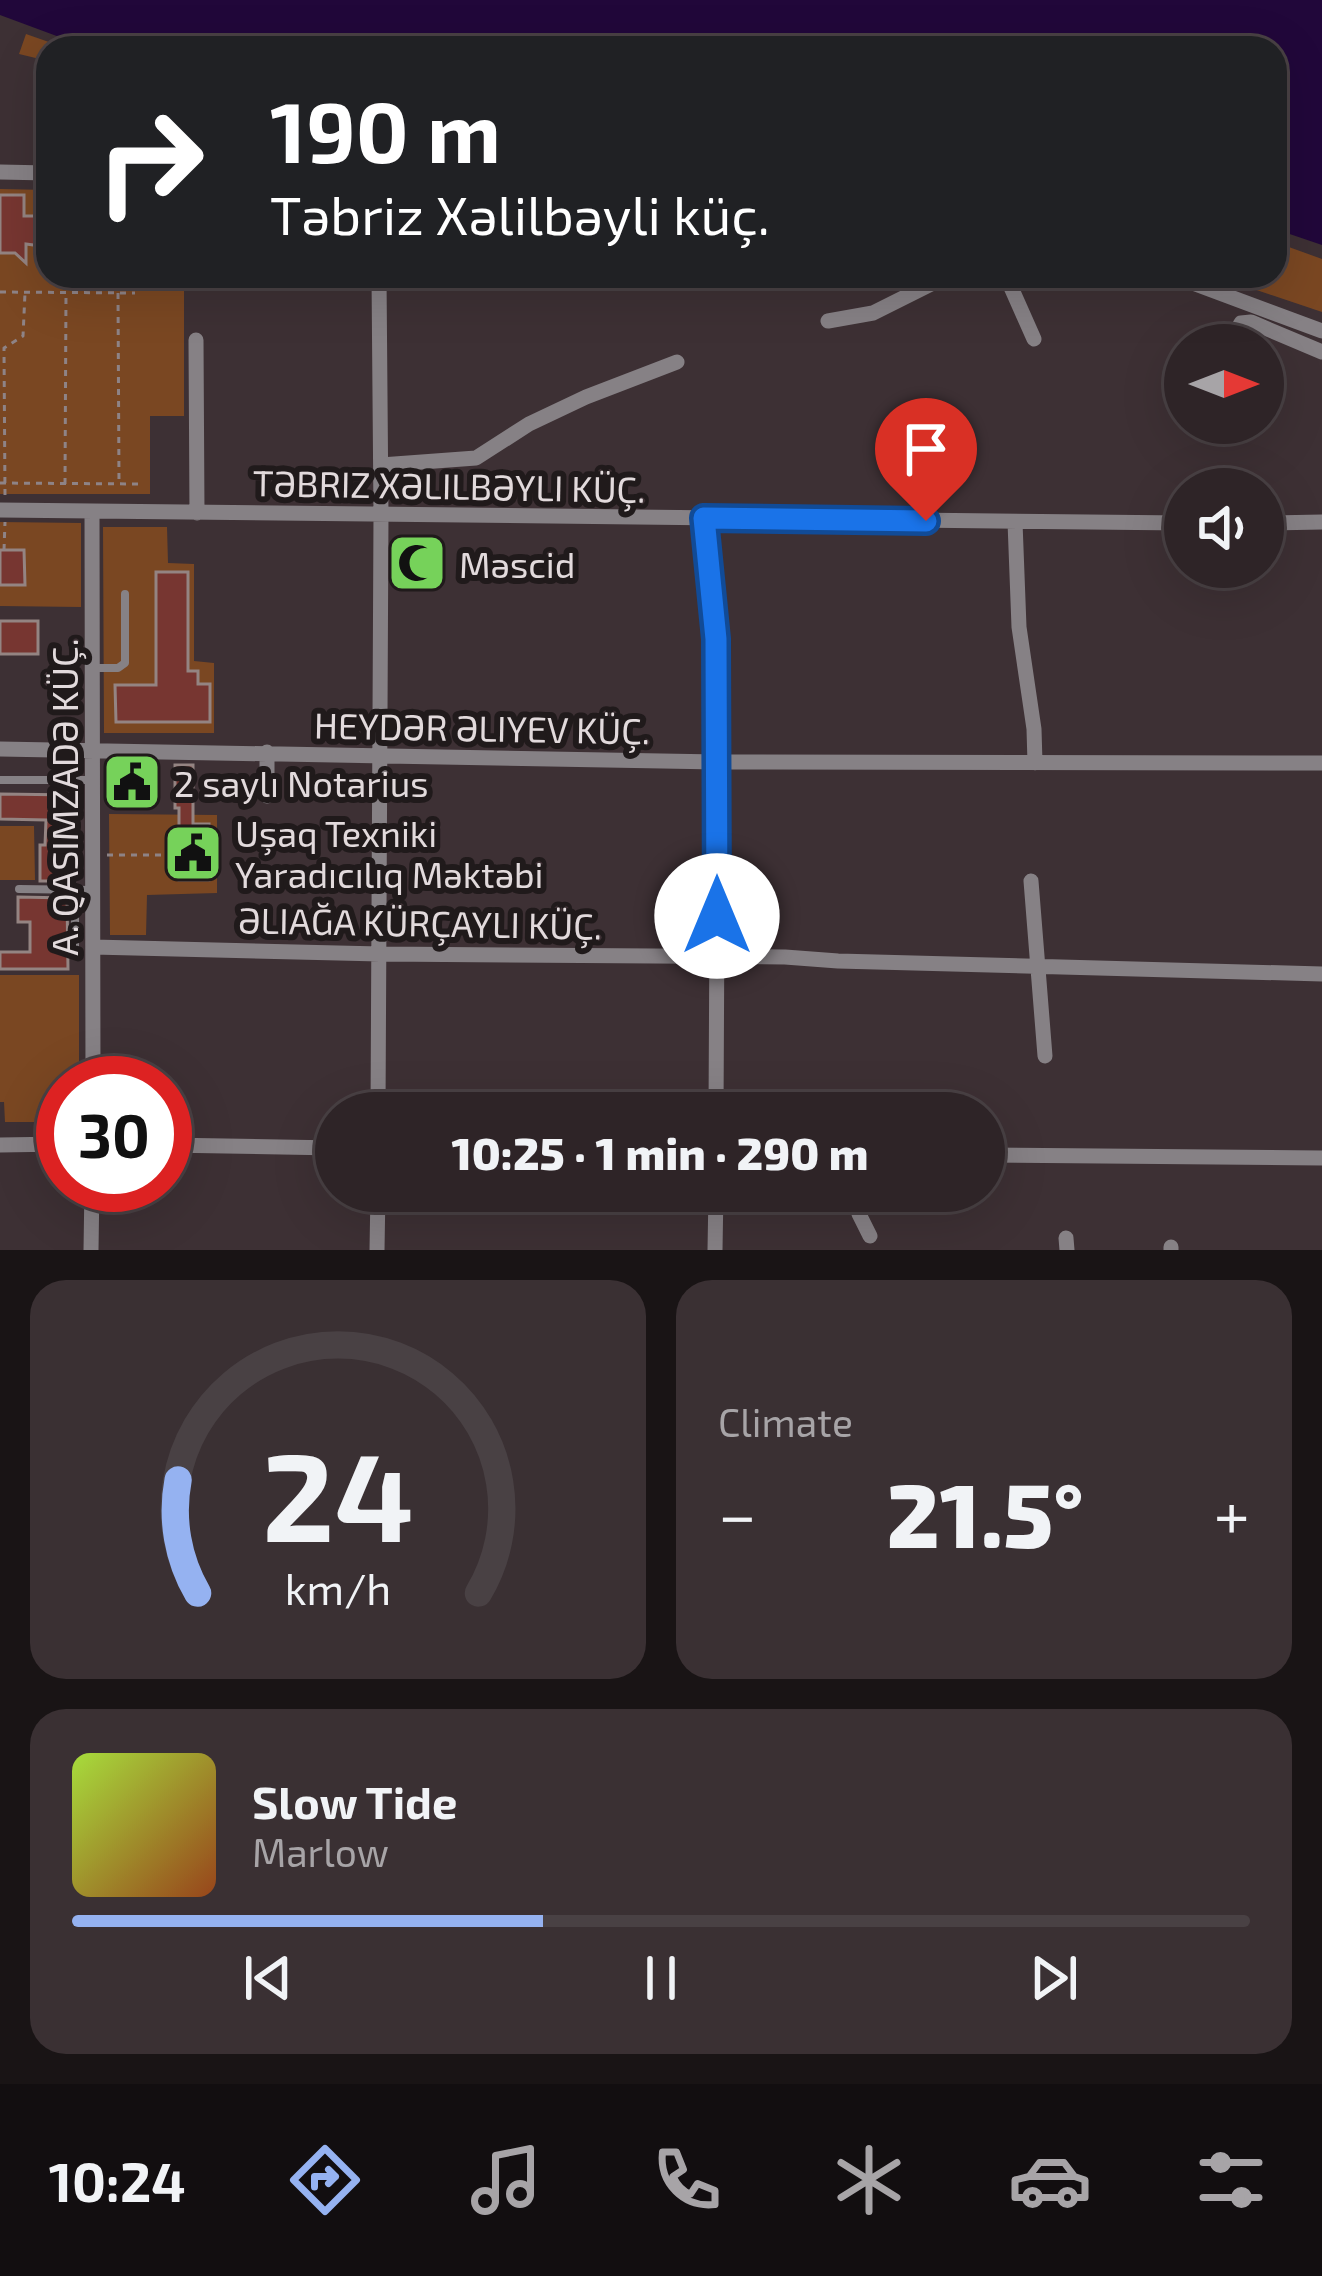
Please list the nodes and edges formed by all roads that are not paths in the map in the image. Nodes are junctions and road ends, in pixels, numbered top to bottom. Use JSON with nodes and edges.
{"nodes":[{"id":1,"x":0,"y":172,"type":"edge"},
{"id":2,"x":36,"y":172,"type":"edge"},
{"id":3,"x":379,"y":288,"type":"edge"},
{"id":4,"x":924,"y":288,"type":"edge"},
{"id":5,"x":1011,"y":288,"type":"edge"},
{"id":6,"x":1206,"y":288,"type":"edge"},
{"id":7,"x":828,"y":321,"type":"dead end"},
{"id":8,"x":1322,"y":331,"type":"edge"},
{"id":9,"x":1284,"y":336,"type":"edge"},
{"id":10,"x":1034,"y":339,"type":"dead end"},
{"id":11,"x":196,"y":340,"type":"dead end"},
{"id":12,"x":1322,"y":352,"type":"edge"},
{"id":13,"x":677,"y":362,"type":"dead end"},
{"id":14,"x":381,"y":465,"type":"junction"},
{"id":15,"x":2,"y":510,"type":"edge"},
{"id":16,"x":92,"y":511,"type":"junction"},
{"id":17,"x":197,"y":513,"type":"junction"},
{"id":18,"x":381,"y":515,"type":"junction"},
{"id":19,"x":704,"y":518,"type":"junction"},
{"id":20,"x":1015,"y":522,"type":"junction"},
{"id":21,"x":1322,"y":522,"type":"edge"},
{"id":22,"x":1284,"y":523,"type":"edge"},
{"id":23,"x":1164,"y":524,"type":"edge"},
{"id":24,"x":125,"y":594,"type":"dead end"},
{"id":25,"x":93,"y":668,"type":"junction"},
{"id":26,"x":0,"y":749,"type":"edge"},
{"id":27,"x":93,"y":750,"type":"junction"},
{"id":28,"x":268,"y":752,"type":"junction"},
{"id":29,"x":380,"y":754,"type":"junction"},
{"id":30,"x":718,"y":762,"type":"junction"},
{"id":31,"x":1035,"y":763,"type":"junction"},
{"id":32,"x":1322,"y":763,"type":"edge"},
{"id":33,"x":0,"y":779,"type":"edge"},
{"id":34,"x":93,"y":780,"type":"junction"},
{"id":35,"x":267,"y":796,"type":"dead end"},
{"id":36,"x":1031,"y":881,"type":"dead end"},
{"id":37,"x":19,"y":889,"type":"dead end"},
{"id":38,"x":84,"y":890,"type":"junction"},
{"id":39,"x":93,"y":947,"type":"junction"},
{"id":40,"x":380,"y":954,"type":"junction"},
{"id":41,"x":75,"y":955,"type":"dead end"},
{"id":42,"x":717,"y":955,"type":"junction"},
{"id":43,"x":1038,"y":965,"type":"junction"},
{"id":44,"x":1322,"y":974,"type":"edge"},
{"id":45,"x":93,"y":1056,"type":"edge"},
{"id":46,"x":1045,"y":1056,"type":"dead end"},
{"id":47,"x":378,"y":1092,"type":"edge"},
{"id":48,"x":716,"y":1092,"type":"edge"},
{"id":49,"x":0,"y":1144,"type":"edge"},
{"id":50,"x":36,"y":1144,"type":"edge"},
{"id":51,"x":192,"y":1145,"type":"edge"},
{"id":52,"x":315,"y":1148,"type":"edge"},
{"id":53,"x":1005,"y":1155,"type":"edge"},
{"id":54,"x":1322,"y":1158,"type":"edge"},
{"id":55,"x":92,"y":1212,"type":"edge"},
{"id":56,"x":378,"y":1212,"type":"edge"},
{"id":57,"x":716,"y":1212,"type":"edge"},
{"id":58,"x":859,"y":1212,"type":"edge"},
{"id":59,"x":870,"y":1236,"type":"dead end"},
{"id":60,"x":91,"y":1250,"type":"edge"},
{"id":61,"x":377,"y":1250,"type":"edge"},
{"id":62,"x":715,"y":1250,"type":"edge"}],
"edges":[{"from":1,"to":2,"type":"street"},
{"from":3,"to":14,"type":"street"},
{"from":4,"to":7,"type":"street"},
{"from":5,"to":10,"type":"street"},
{"from":6,"to":8,"type":"street"},
{"from":9,"to":12,"type":"street"},
{"from":11,"to":17,"type":"street"},
{"from":13,"to":14,"type":"street"},
{"from":14,"to":18,"type":"street"},
{"from":15,"to":16,"type":"street","name":"TƏBRIZ XƏLILBƏYLI KÜÇ."},
{"from":16,"to":17,"type":"street","name":"TƏBRIZ XƏLILBƏYLI KÜÇ."},
{"from":16,"to":25,"type":"street"},
{"from":17,"to":18,"type":"street","name":"TƏBRIZ XƏLILBƏYLI KÜÇ."},
{"from":18,"to":19,"type":"street","name":"TƏBRIZ XƏLILBƏYLI KÜÇ."},
{"from":18,"to":29,"type":"street"},
{"from":19,"to":20,"type":"street","name":"TƏBRIZ XƏLILBƏYLI KÜÇ."},
{"from":19,"to":30,"type":"street"},
{"from":20,"to":23,"type":"street","name":"TƏBRIZ XƏLILBƏYLI KÜÇ."},
{"from":20,"to":31,"type":"street"},
{"from":21,"to":22,"type":"street"},
{"from":24,"to":25,"type":"lane"},
{"from":25,"to":27,"type":"street"},
{"from":26,"to":27,"type":"street","name":"HEYDƏR ƏLIYEV KÜÇ."},
{"from":27,"to":28,"type":"street","name":"HEYDƏR ƏLIYEV KÜÇ."},
{"from":27,"to":34,"type":"street"},
{"from":28,"to":29,"type":"street","name":"HEYDƏR ƏLIYEV KÜÇ."},
{"from":28,"to":35,"type":"street"},
{"from":29,"to":30,"type":"street","name":"HEYDƏR ƏLIYEV KÜÇ."},
{"from":29,"to":40,"type":"street"},
{"from":30,"to":31,"type":"street","name":"HEYDƏR ƏLIYEV KÜÇ."},
{"from":30,"to":42,"type":"street"},
{"from":31,"to":32,"type":"street","name":"HEYDƏR ƏLIYEV KÜÇ."},
{"from":33,"to":34,"type":"lane"},
{"from":34,"to":38,"type":"street"},
{"from":36,"to":43,"type":"street"},
{"from":37,"to":38,"type":"lane"},
{"from":38,"to":39,"type":"street"},
{"from":38,"to":41,"type":"lane"},
{"from":39,"to":40,"type":"street"},
{"from":39,"to":45,"type":"street"},
{"from":40,"to":42,"type":"street"},
{"from":40,"to":47,"type":"street"},
{"from":42,"to":43,"type":"street"},
{"from":42,"to":48,"type":"street"},
{"from":43,"to":44,"type":"street"},
{"from":43,"to":46,"type":"street"},
{"from":49,"to":50,"type":"street"},
{"from":51,"to":52,"type":"street"},
{"from":53,"to":54,"type":"street"},
{"from":55,"to":60,"type":"street"},
{"from":56,"to":61,"type":"street"},
{"from":57,"to":62,"type":"street"},
{"from":58,"to":59,"type":"street"}]}
